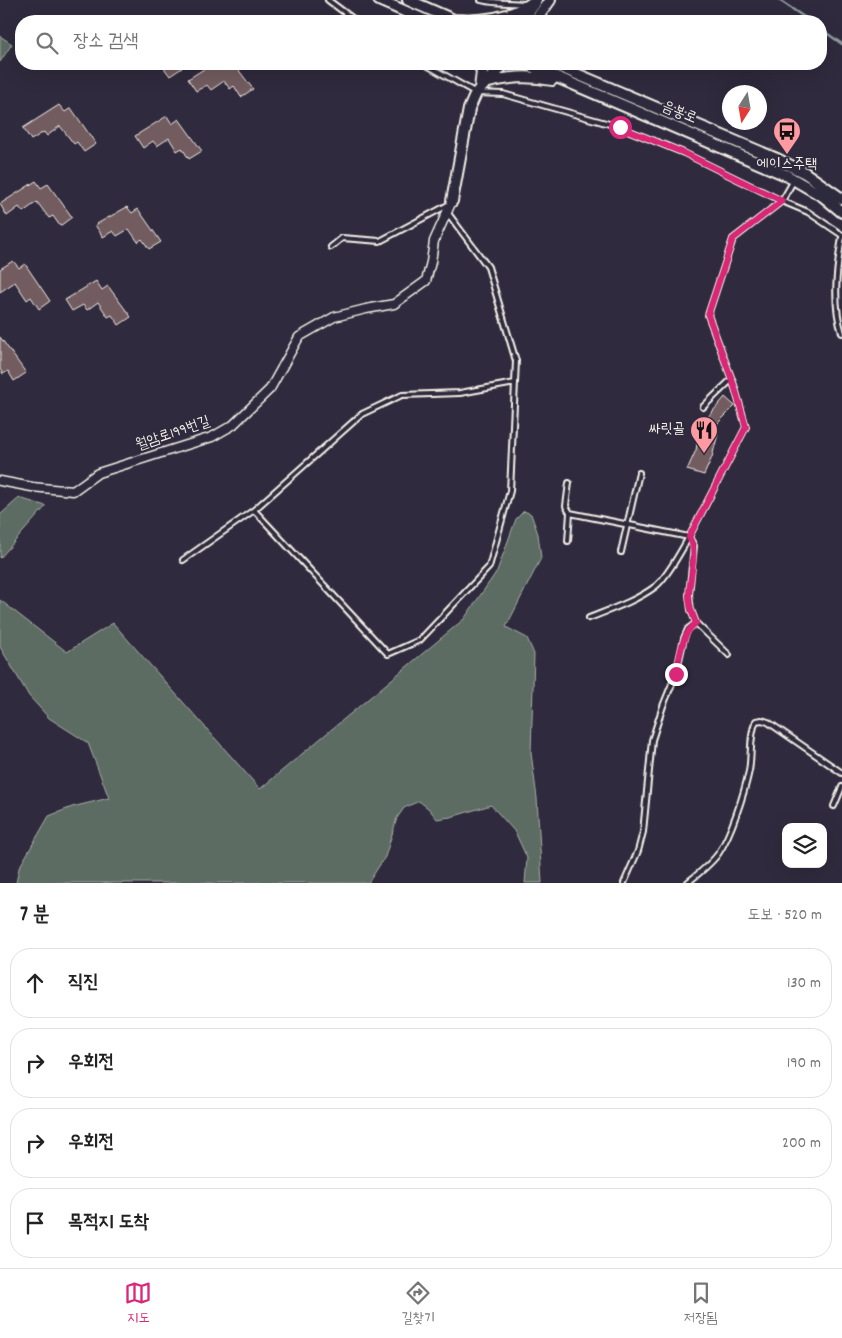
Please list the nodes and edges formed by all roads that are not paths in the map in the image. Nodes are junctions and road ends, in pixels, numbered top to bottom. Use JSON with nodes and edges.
{"nodes":[{"id":1,"x":328,"y":0,"type":"edge"},
{"id":2,"x":379,"y":0,"type":"edge"},
{"id":3,"x":408,"y":0,"type":"edge"},
{"id":4,"x":481,"y":0,"type":"edge"},
{"id":5,"x":550,"y":0,"type":"edge"},
{"id":6,"x":534,"y":2,"type":"edge"},
{"id":7,"x":348,"y":15,"type":"edge"},
{"id":8,"x":413,"y":15,"type":"edge"},
{"id":9,"x":442,"y":15,"type":"edge"},
{"id":10,"x":503,"y":15,"type":"edge"},
{"id":11,"x":526,"y":15,"type":"edge"},
{"id":12,"x":539,"y":15,"type":"edge"},
{"id":13,"x":543,"y":15,"type":"edge"},
{"id":14,"x":441,"y":70,"type":"edge"},
{"id":15,"x":481,"y":70,"type":"edge"},
{"id":16,"x":492,"y":70,"type":"edge"},
{"id":17,"x":498,"y":70,"type":"edge"},
{"id":18,"x":541,"y":70,"type":"edge"},
{"id":19,"x":567,"y":70,"type":"edge"},
{"id":20,"x":572,"y":72,"type":"joint"},
{"id":21,"x":572,"y":83,"type":"junction"},
{"id":22,"x":482,"y":86,"type":"junction"},
{"id":23,"x":794,"y":180,"type":"junction"},
{"id":24,"x":842,"y":200,"type":"edge"},
{"id":25,"x":782,"y":201,"type":"junction"},
{"id":26,"x":451,"y":202,"type":"junction"},
{"id":27,"x":447,"y":212,"type":"junction"},
{"id":28,"x":842,"y":212,"type":"edge"},
{"id":29,"x":842,"y":236,"type":"edge"},
{"id":30,"x":330,"y":247,"type":"dead end"},
{"id":31,"x":842,"y":333,"type":"edge"},
{"id":32,"x":732,"y":379,"type":"junction"},
{"id":33,"x":515,"y":383,"type":"junction"},
{"id":34,"x":704,"y":407,"type":"dead end"},
{"id":35,"x":639,"y":473,"type":"dead end"},
{"id":36,"x":0,"y":481,"type":"edge"},
{"id":37,"x":569,"y":483,"type":"dead end"},
{"id":38,"x":254,"y":510,"type":"junction"},
{"id":39,"x":570,"y":513,"type":"junction"},
{"id":40,"x":628,"y":525,"type":"junction"},
{"id":41,"x":689,"y":537,"type":"junction"},
{"id":42,"x":568,"y":541,"type":"dead end"},
{"id":43,"x":621,"y":552,"type":"dead end"},
{"id":44,"x":183,"y":560,"type":"dead end"},
{"id":45,"x":589,"y":618,"type":"dead end"},
{"id":46,"x":696,"y":623,"type":"junction"},
{"id":47,"x":729,"y":655,"type":"dead end"},
{"id":48,"x":842,"y":773,"type":"edge"},
{"id":49,"x":842,"y":787,"type":"edge"},
{"id":50,"x":834,"y":806,"type":"dead end"},
{"id":51,"x":624,"y":883,"type":"edge"},
{"id":52,"x":687,"y":883,"type":"edge"}],
"edges":[{"from":1,"to":7,"type":"lane"},
{"from":2,"to":8,"type":"main road"},
{"from":3,"to":9,"type":"main road"},
{"from":4,"to":6,"type":"lane"},
{"from":5,"to":12,"type":"main road"},
{"from":5,"to":13,"type":"main road"},
{"from":6,"to":10,"type":"main road"},
{"from":6,"to":11,"type":"main road"},
{"from":14,"to":22,"type":"lane"},
{"from":15,"to":22,"type":"main road"},
{"from":16,"to":22,"type":"main road"},
{"from":17,"to":22,"type":"main road"},
{"from":18,"to":21,"type":"main road","name":"음봉로"},
{"from":19,"to":20,"type":"main road","name":"음봉로"},
{"from":20,"to":24,"type":"main road","name":"음봉로"},
{"from":21,"to":22,"type":"main road"},
{"from":21,"to":23,"type":"main road","name":"음봉로"},
{"from":22,"to":25,"type":"lane"},
{"from":22,"to":26,"type":"main road"},
{"from":23,"to":25,"type":"lane"},
{"from":23,"to":28,"type":"main road","name":"음봉로"},
{"from":25,"to":29,"type":"lane"},
{"from":25,"to":32,"type":"lane"},
{"from":26,"to":27,"type":"street","name":"월암로199번길"},
{"from":26,"to":30,"type":"lane"},
{"from":27,"to":33,"type":"lane"},
{"from":27,"to":36,"type":"street","name":"월암로199번길"},
{"from":29,"to":31,"type":"lane"},
{"from":32,"to":34,"type":"lane"},
{"from":32,"to":41,"type":"lane"},
{"from":33,"to":38,"type":"lane"},
{"from":33,"to":38,"type":"lane"},
{"from":35,"to":40,"type":"lane"},
{"from":37,"to":39,"type":"lane"},
{"from":38,"to":44,"type":"lane"},
{"from":39,"to":40,"type":"lane"},
{"from":39,"to":42,"type":"lane"},
{"from":40,"to":41,"type":"lane"},
{"from":40,"to":43,"type":"lane"},
{"from":41,"to":45,"type":"lane"},
{"from":41,"to":46,"type":"lane"},
{"from":46,"to":47,"type":"lane"},
{"from":46,"to":51,"type":"lane"},
{"from":48,"to":52,"type":"lane"},
{"from":49,"to":50,"type":"lane"}]}
